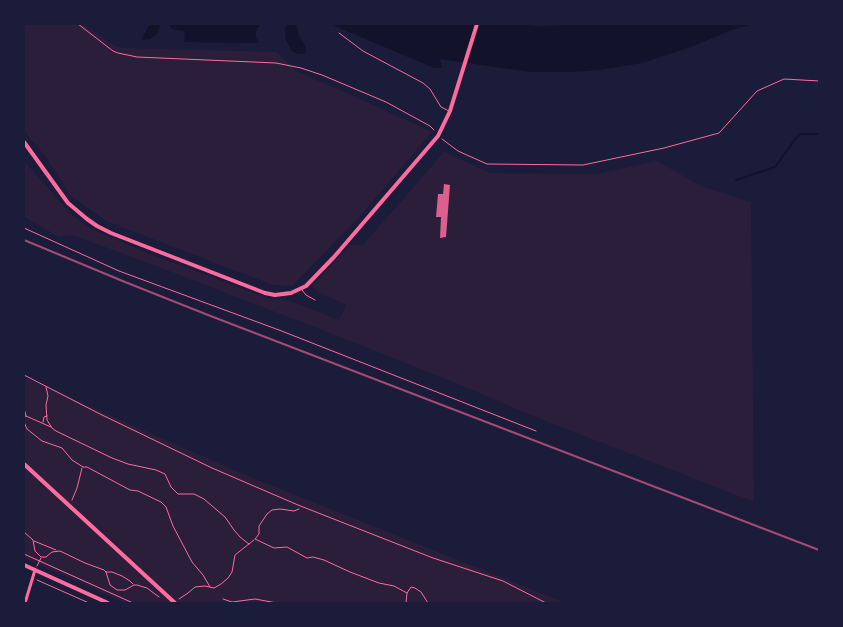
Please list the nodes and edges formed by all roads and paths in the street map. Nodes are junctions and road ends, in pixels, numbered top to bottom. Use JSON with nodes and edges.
{"nodes":[{"id":1,"x":78,"y":24,"type":"edge"},
{"id":2,"x":477,"y":24,"type":"edge"},
{"id":3,"x":339,"y":33,"type":"dead end"},
{"id":4,"x":819,"y":81,"type":"edge"},
{"id":5,"x":450,"y":111,"type":"junction"},
{"id":6,"x":438,"y":136,"type":"junction"},
{"id":7,"x":24,"y":142,"type":"edge"},
{"id":8,"x":24,"y":228,"type":"edge"},
{"id":9,"x":301,"y":289,"type":"junction"},
{"id":10,"x":315,"y":300,"type":"dead end"},
{"id":11,"x":24,"y":375,"type":"edge"},
{"id":12,"x":46,"y":386,"type":"junction"},
{"id":13,"x":24,"y":408,"type":"edge"},
{"id":14,"x":25,"y":416,"type":"edge"},
{"id":15,"x":47,"y":416,"type":"junction"},
{"id":16,"x":24,"y":422,"type":"edge"},
{"id":17,"x":43,"y":423,"type":"junction"},
{"id":18,"x":52,"y":428,"type":"junction"},
{"id":19,"x":536,"y":431,"type":"dead end"},
{"id":20,"x":24,"y":464,"type":"edge"},
{"id":21,"x":82,"y":467,"type":"junction"},
{"id":22,"x":70,"y":506,"type":"junction"},
{"id":23,"x":299,"y":509,"type":"dead end"},
{"id":24,"x":24,"y":532,"type":"edge"},
{"id":25,"x":254,"y":539,"type":"junction"},
{"id":26,"x":33,"y":540,"type":"junction"},
{"id":27,"x":249,"y":544,"type":"junction"},
{"id":28,"x":57,"y":551,"type":"junction"},
{"id":29,"x":24,"y":554,"type":"edge"},
{"id":30,"x":41,"y":557,"type":"junction"},
{"id":31,"x":39,"y":561,"type":"junction"},
{"id":32,"x":24,"y":565,"type":"edge"},
{"id":33,"x":36,"y":570,"type":"junction"},
{"id":34,"x":106,"y":572,"type":"junction"},
{"id":35,"x":33,"y":578,"type":"junction"},
{"id":36,"x":134,"y":585,"type":"junction"},
{"id":37,"x":210,"y":587,"type":"junction"},
{"id":38,"x":116,"y":589,"type":"junction"},
{"id":39,"x":407,"y":593,"type":"junction"},
{"id":40,"x":113,"y":594,"type":"junction"},
{"id":41,"x":160,"y":597,"type":"dead end"},
{"id":42,"x":223,"y":600,"type":"dead end"},
{"id":43,"x":25,"y":603,"type":"edge"},
{"id":44,"x":89,"y":603,"type":"edge"},
{"id":45,"x":108,"y":603,"type":"edge"},
{"id":46,"x":133,"y":603,"type":"edge"},
{"id":47,"x":175,"y":603,"type":"edge"},
{"id":48,"x":277,"y":603,"type":"edge"},
{"id":49,"x":406,"y":603,"type":"edge"},
{"id":50,"x":428,"y":603,"type":"edge"},
{"id":51,"x":546,"y":603,"type":"edge"}],
"edges":[{"from":1,"to":6,"type":"path"},
{"from":2,"to":5,"type":"street"},
{"from":3,"to":5,"type":"lane"},
{"from":4,"to":6,"type":"path"},
{"from":5,"to":6,"type":"street"},
{"from":6,"to":9,"type":"street"},
{"from":7,"to":9,"type":"street"},
{"from":8,"to":19,"type":"lane"},
{"from":9,"to":10,"type":"lane"},
{"from":11,"to":12,"type":"path"},
{"from":12,"to":15,"type":"path"},
{"from":12,"to":51,"type":"path"},
{"from":13,"to":14,"type":"path"},
{"from":14,"to":17,"type":"path"},
{"from":15,"to":17,"type":"path"},
{"from":15,"to":18,"type":"path"},
{"from":16,"to":21,"type":"path"},
{"from":17,"to":18,"type":"path"},
{"from":18,"to":27,"type":"path"},
{"from":20,"to":22,"type":"street"},
{"from":21,"to":22,"type":"path"},
{"from":21,"to":37,"type":"path"},
{"from":22,"to":47,"type":"street"},
{"from":23,"to":25,"type":"path"},
{"from":24,"to":26,"type":"path"},
{"from":25,"to":27,"type":"path"},
{"from":25,"to":39,"type":"path"},
{"from":26,"to":28,"type":"path"},
{"from":26,"to":30,"type":"path"},
{"from":27,"to":37,"type":"path"},
{"from":28,"to":30,"type":"path"},
{"from":28,"to":34,"type":"path"},
{"from":29,"to":31,"type":"path"},
{"from":30,"to":31,"type":"path"},
{"from":31,"to":33,"type":"path"},
{"from":31,"to":40,"type":"path"},
{"from":32,"to":33,"type":"street"},
{"from":33,"to":35,"type":"street"},
{"from":33,"to":45,"type":"street"},
{"from":34,"to":36,"type":"path"},
{"from":34,"to":38,"type":"path"},
{"from":35,"to":43,"type":"street"},
{"from":35,"to":44,"type":"path"},
{"from":36,"to":38,"type":"path"},
{"from":36,"to":41,"type":"path"},
{"from":37,"to":47,"type":"path"},
{"from":38,"to":40,"type":"path"},
{"from":39,"to":49,"type":"path"},
{"from":39,"to":50,"type":"path"},
{"from":40,"to":46,"type":"path"},
{"from":42,"to":48,"type":"path"}]}
